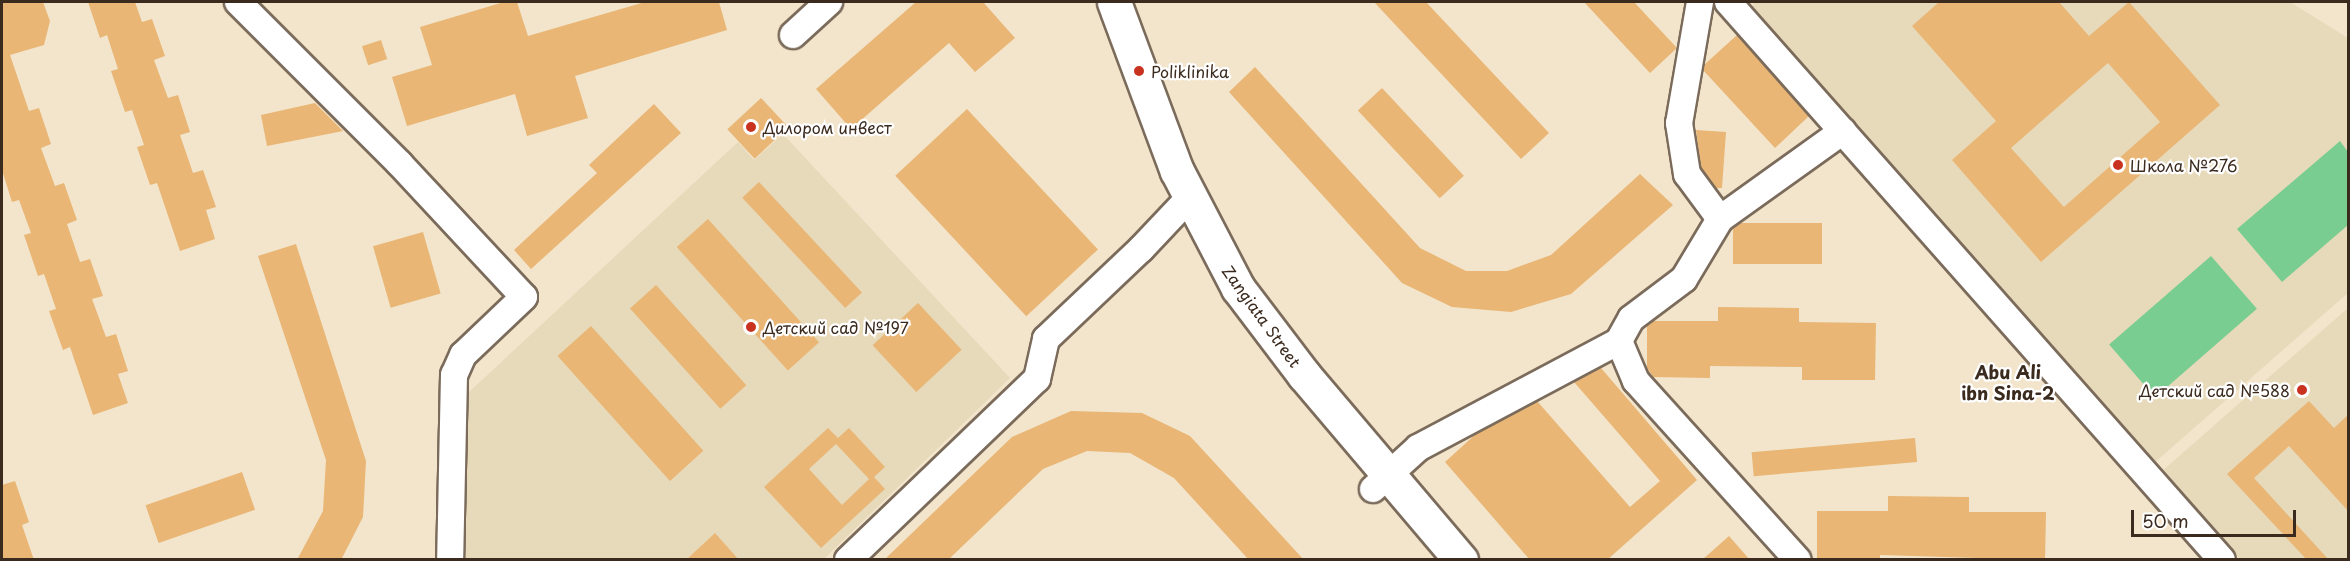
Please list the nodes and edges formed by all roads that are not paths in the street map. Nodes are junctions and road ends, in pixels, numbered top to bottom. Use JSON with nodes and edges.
{"nodes":[{"id":1,"x":238,"y":2,"type":"edge"},
{"id":2,"x":829,"y":2,"type":"edge"},
{"id":3,"x":1095,"y":2,"type":"edge"},
{"id":4,"x":1114,"y":2,"type":"edge"},
{"id":5,"x":1700,"y":2,"type":"edge"},
{"id":6,"x":1728,"y":2,"type":"edge"},
{"id":7,"x":793,"y":35,"type":"dead end"},
{"id":8,"x":1843,"y":131,"type":"junction"},
{"id":9,"x":1182,"y":207,"type":"junction"},
{"id":10,"x":1720,"y":219,"type":"junction"},
{"id":11,"x":1619,"y":341,"type":"junction"},
{"id":12,"x":1381,"y":483,"type":"junction"},
{"id":13,"x":450,"y":560,"type":"edge"},
{"id":14,"x":848,"y":560,"type":"edge"},
{"id":15,"x":1435,"y":560,"type":"edge"},
{"id":16,"x":1461,"y":560,"type":"edge"},
{"id":17,"x":1798,"y":560,"type":"edge"},
{"id":18,"x":2222,"y":560,"type":"edge"}],
"edges":[{"from":1,"to":13,"type":"street"},
{"from":2,"to":7,"type":"street"},
{"from":3,"to":9,"type":"main road","name":"Zangiata Street"},
{"from":4,"to":9,"type":"main road","name":"Zangiata Street"},
{"from":5,"to":10,"type":"street"},
{"from":6,"to":8,"type":"street"},
{"from":8,"to":10,"type":"street"},
{"from":8,"to":18,"type":"street"},
{"from":9,"to":12,"type":"main road","name":"Zangiata Street"},
{"from":9,"to":14,"type":"street"},
{"from":10,"to":11,"type":"street"},
{"from":11,"to":12,"type":"street"},
{"from":11,"to":17,"type":"street"},
{"from":12,"to":15,"type":"main road","name":"Zangiata Street"},
{"from":12,"to":16,"type":"main road","name":"Zangiata Street"}]}
